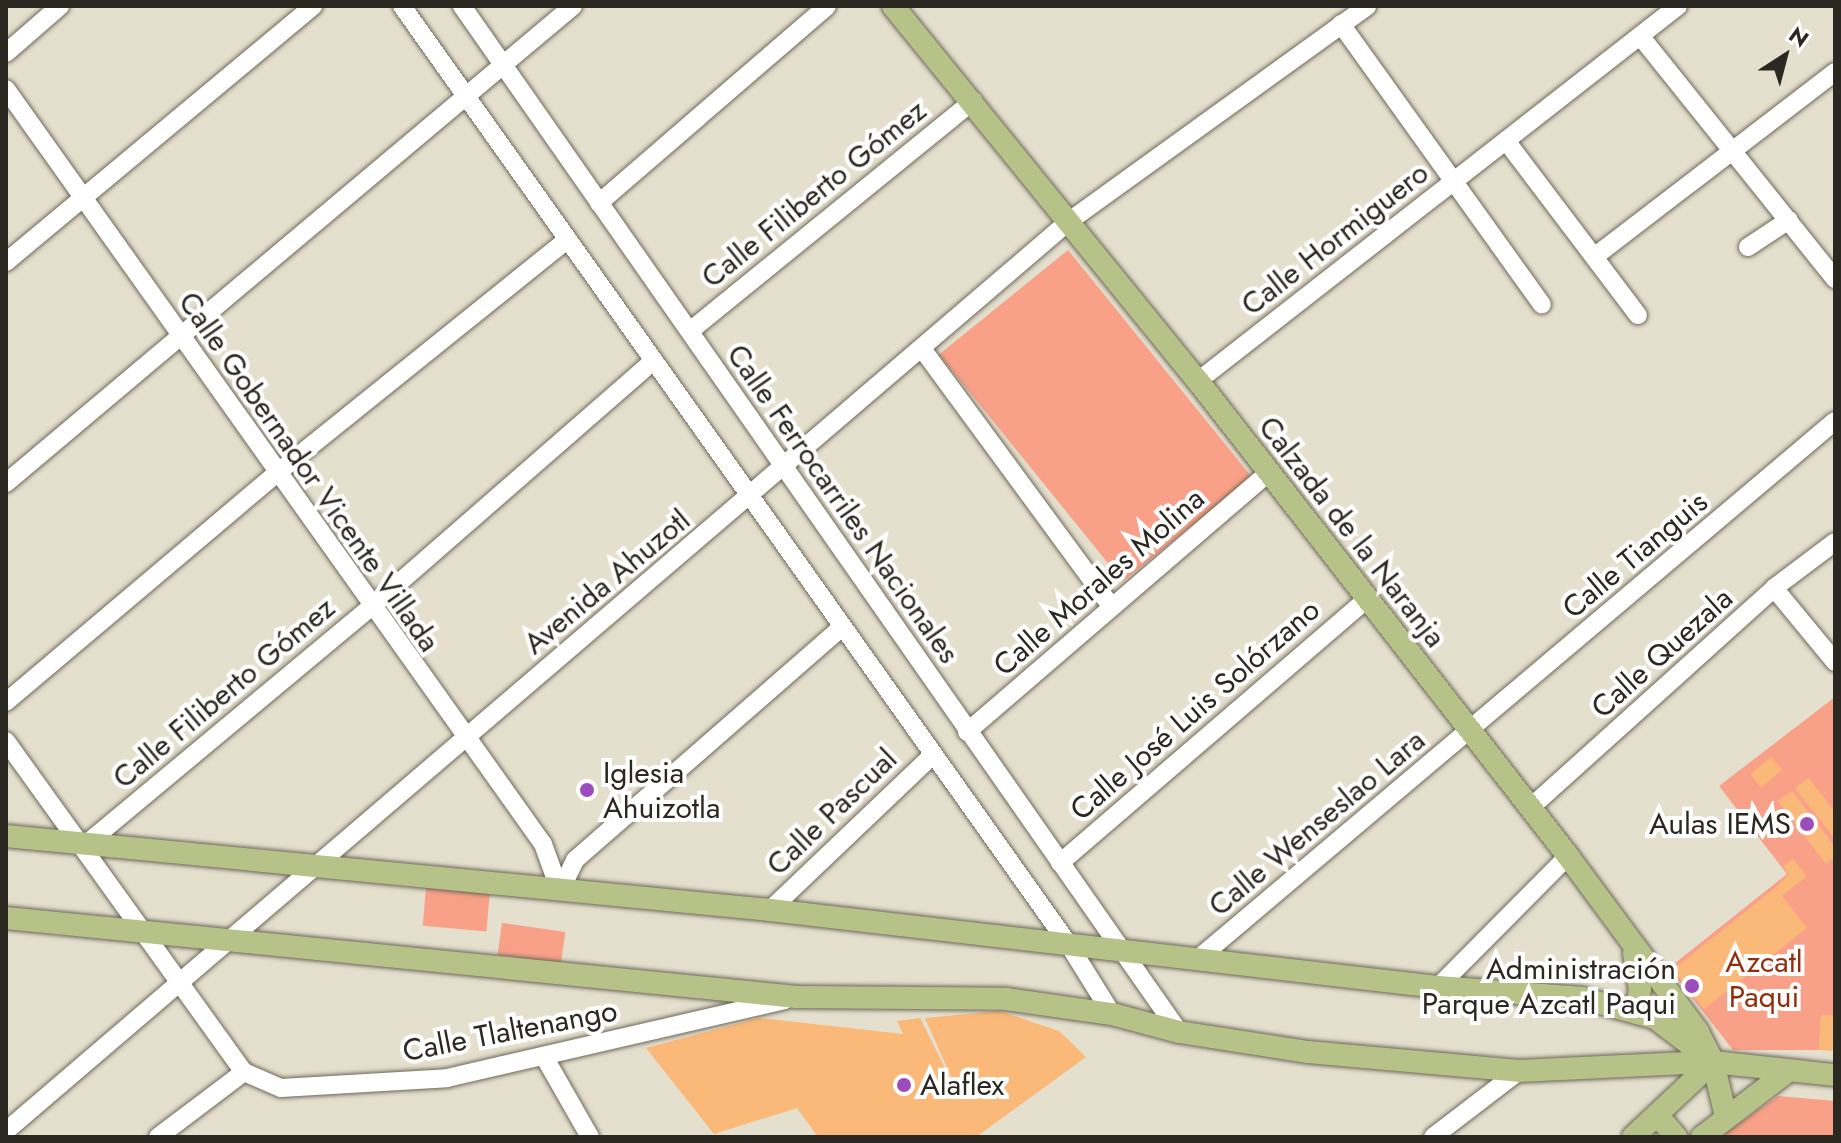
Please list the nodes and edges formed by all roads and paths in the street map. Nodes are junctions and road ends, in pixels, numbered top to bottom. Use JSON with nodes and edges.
{"nodes":[{"id":1,"x":60,"y":6,"type":"edge"},
{"id":2,"x":313,"y":6,"type":"edge"},
{"id":3,"x":402,"y":6,"type":"edge"},
{"id":4,"x":462,"y":6,"type":"edge"},
{"id":5,"x":573,"y":6,"type":"edge"},
{"id":6,"x":827,"y":6,"type":"edge"},
{"id":7,"x":893,"y":6,"type":"edge"},
{"id":8,"x":1367,"y":6,"type":"edge"},
{"id":9,"x":1678,"y":6,"type":"edge"},
{"id":10,"x":1341,"y":24,"type":"junction"},
{"id":11,"x":1641,"y":37,"type":"junction"},
{"id":12,"x":6,"y":53,"type":"edge"},
{"id":13,"x":503,"y":64,"type":"junction"},
{"id":14,"x":1835,"y":72,"type":"edge"},
{"id":15,"x":6,"y":89,"type":"edge"},
{"id":16,"x":464,"y":95,"type":"junction"},
{"id":17,"x":973,"y":101,"type":"junction"},
{"id":18,"x":1507,"y":142,"type":"junction"},
{"id":19,"x":1731,"y":149,"type":"junction"},
{"id":20,"x":1456,"y":181,"type":"junction"},
{"id":21,"x":82,"y":198,"type":"junction"},
{"id":22,"x":599,"y":203,"type":"junction"},
{"id":23,"x":1789,"y":220,"type":"junction"},
{"id":24,"x":1068,"y":222,"type":"junction"},
{"id":25,"x":567,"y":240,"type":"junction"},
{"id":26,"x":1748,"y":247,"type":"dead end"},
{"id":27,"x":1594,"y":257,"type":"junction"},
{"id":28,"x":6,"y":262,"type":"edge"},
{"id":29,"x":1835,"y":279,"type":"edge"},
{"id":30,"x":1542,"y":305,"type":"dead end"},
{"id":31,"x":1638,"y":315,"type":"dead end"},
{"id":32,"x":690,"y":331,"type":"junction"},
{"id":33,"x":181,"y":340,"type":"junction"},
{"id":34,"x":923,"y":350,"type":"junction"},
{"id":35,"x":653,"y":361,"type":"junction"},
{"id":36,"x":1198,"y":381,"type":"junction"},
{"id":37,"x":1835,"y":421,"type":"edge"},
{"id":38,"x":783,"y":468,"type":"junction"},
{"id":39,"x":277,"y":473,"type":"junction"},
{"id":40,"x":1267,"y":474,"type":"junction"},
{"id":41,"x":6,"y":483,"type":"edge"},
{"id":42,"x":749,"y":497,"type":"junction"},
{"id":43,"x":1835,"y":542,"type":"edge"},
{"id":44,"x":1774,"y":588,"type":"junction"},
{"id":45,"x":1366,"y":600,"type":"junction"},
{"id":46,"x":1112,"y":607,"type":"junction"},
{"id":47,"x":370,"y":608,"type":"junction"},
{"id":48,"x":842,"y":627,"type":"junction"},
{"id":49,"x":1835,"y":662,"type":"edge"},
{"id":50,"x":6,"y":702,"type":"edge"},
{"id":51,"x":1470,"y":731,"type":"junction"},
{"id":52,"x":967,"y":732,"type":"junction"},
{"id":53,"x":465,"y":740,"type":"junction"},
{"id":54,"x":6,"y":741,"type":"edge"},
{"id":55,"x":933,"y":755,"type":"junction"},
{"id":56,"x":1530,"y":808,"type":"junction"},
{"id":57,"x":6,"y":836,"type":"edge"},
{"id":58,"x":84,"y":846,"type":"junction"},
{"id":59,"x":1568,"y":856,"type":"junction"},
{"id":60,"x":1060,"y":863,"type":"junction"},
{"id":61,"x":319,"y":865,"type":"junction"},
{"id":62,"x":560,"y":891,"type":"junction"},
{"id":63,"x":770,"y":910,"type":"junction"},
{"id":64,"x":7,"y":919,"type":"edge"},
{"id":65,"x":145,"y":929,"type":"junction"},
{"id":66,"x":234,"y":938,"type":"junction"},
{"id":67,"x":1630,"y":941,"type":"junction"},
{"id":68,"x":1069,"y":945,"type":"junction"},
{"id":69,"x":1122,"y":950,"type":"junction"},
{"id":70,"x":1199,"y":958,"type":"junction"},
{"id":71,"x":182,"y":984,"type":"junction"},
{"id":72,"x":1438,"y":987,"type":"junction"},
{"id":73,"x":1670,"y":994,"type":"junction"},
{"id":74,"x":797,"y":997,"type":"junction"},
{"id":75,"x":1112,"y":1014,"type":"junction"},
{"id":76,"x":1645,"y":1016,"type":"junction"},
{"id":77,"x":1179,"y":1032,"type":"junction"},
{"id":78,"x":545,"y":1058,"type":"junction"},
{"id":79,"x":1713,"y":1062,"type":"junction"},
{"id":80,"x":1519,"y":1071,"type":"junction"},
{"id":81,"x":1788,"y":1071,"type":"junction"},
{"id":82,"x":244,"y":1072,"type":"junction"},
{"id":83,"x":1835,"y":1075,"type":"edge"},
{"id":84,"x":1658,"y":1116,"type":"junction"},
{"id":85,"x":1726,"y":1117,"type":"junction"},
{"id":86,"x":6,"y":1131,"type":"edge"},
{"id":87,"x":158,"y":1137,"type":"edge"},
{"id":88,"x":590,"y":1137,"type":"edge"},
{"id":89,"x":1433,"y":1137,"type":"edge"},
{"id":90,"x":1633,"y":1137,"type":"edge"},
{"id":91,"x":1676,"y":1137,"type":"edge"},
{"id":92,"x":1702,"y":1137,"type":"edge"}],
"edges":[{"from":1,"to":12,"type":"street"},
{"from":2,"to":21,"type":"street"},
{"from":3,"to":16,"type":"street"},
{"from":4,"to":13,"type":"street","name":"Calle Ferrocarriles Nacionales"},
{"from":5,"to":13,"type":"street"},
{"from":6,"to":22,"type":"street"},
{"from":7,"to":17,"type":"main road","name":"Calzada de la Naranja"},
{"from":8,"to":10,"type":"street","name":"Avenida Ahuzotl"},
{"from":9,"to":11,"type":"street","name":"Calle Hormiguero"},
{"from":10,"to":20,"type":"street"},
{"from":10,"to":24,"type":"street","name":"Avenida Ahuzotl"},
{"from":11,"to":18,"type":"street","name":"Calle Hormiguero"},
{"from":11,"to":19,"type":"street"},
{"from":13,"to":16,"type":"street"},
{"from":13,"to":22,"type":"street","name":"Calle Ferrocarriles Nacionales"},
{"from":14,"to":19,"type":"street"},
{"from":15,"to":21,"type":"street","name":"Calle Gobernador Vicente Villada"},
{"from":16,"to":25,"type":"street"},
{"from":16,"to":33,"type":"street"},
{"from":17,"to":24,"type":"main road","name":"Calzada de la Naranja"},
{"from":17,"to":32,"type":"street","name":"Calle Filiberto Gómez"},
{"from":18,"to":20,"type":"street","name":"Calle Hormiguero"},
{"from":18,"to":27,"type":"street"},
{"from":19,"to":23,"type":"street"},
{"from":19,"to":27,"type":"street"},
{"from":20,"to":30,"type":"street"},
{"from":20,"to":36,"type":"street","name":"Calle Hormiguero"},
{"from":21,"to":28,"type":"street"},
{"from":21,"to":33,"type":"street","name":"Calle Gobernador Vicente Villada"},
{"from":22,"to":32,"type":"street","name":"Calle Ferrocarriles Nacionales"},
{"from":23,"to":26,"type":"street"},
{"from":23,"to":29,"type":"street"},
{"from":24,"to":34,"type":"street","name":"Avenida Ahuzotl"},
{"from":24,"to":36,"type":"main road","name":"Calzada de la Naranja"},
{"from":25,"to":35,"type":"street"},
{"from":25,"to":39,"type":"street"},
{"from":27,"to":31,"type":"street"},
{"from":32,"to":38,"type":"street","name":"Calle Ferrocarriles Nacionales"},
{"from":33,"to":39,"type":"street","name":"Calle Gobernador Vicente Villada"},
{"from":33,"to":41,"type":"street"},
{"from":34,"to":38,"type":"street","name":"Avenida Ahuzotl"},
{"from":34,"to":46,"type":"street"},
{"from":35,"to":42,"type":"street"},
{"from":35,"to":47,"type":"street","name":"Calle Filiberto Gómez"},
{"from":36,"to":40,"type":"main road","name":"Calzada de la Naranja"},
{"from":37,"to":51,"type":"street","name":"Calle Tianguis"},
{"from":38,"to":42,"type":"street","name":"Avenida Ahuzotl"},
{"from":38,"to":52,"type":"street","name":"Calle Ferrocarriles Nacionales"},
{"from":39,"to":47,"type":"street","name":"Calle Gobernador Vicente Villada"},
{"from":39,"to":50,"type":"street"},
{"from":40,"to":45,"type":"main road","name":"Calzada de la Naranja"},
{"from":40,"to":46,"type":"street","name":"Calle Morales Molina"},
{"from":42,"to":48,"type":"street"},
{"from":42,"to":53,"type":"street","name":"Avenida Ahuzotl"},
{"from":43,"to":44,"type":"street","name":"Calle Quezala"},
{"from":44,"to":49,"type":"street"},
{"from":44,"to":56,"type":"street","name":"Calle Quezala"},
{"from":45,"to":51,"type":"main road","name":"Calzada de la Naranja"},
{"from":45,"to":60,"type":"street","name":"Calle José Luis Solórzano"},
{"from":46,"to":52,"type":"street","name":"Calle Morales Molina"},
{"from":47,"to":53,"type":"street","name":"Calle Gobernador Vicente Villada"},
{"from":47,"to":58,"type":"street","name":"Calle Filiberto Gómez"},
{"from":48,"to":55,"type":"street"},
{"from":48,"to":62,"type":"street"},
{"from":51,"to":56,"type":"main road","name":"Calzada de la Naranja"},
{"from":51,"to":70,"type":"street","name":"Calle Wenseslao Lara"},
{"from":52,"to":60,"type":"street","name":"Calle Ferrocarriles Nacionales"},
{"from":53,"to":61,"type":"street","name":"Avenida Ahuzotl"},
{"from":53,"to":62,"type":"street","name":"Calle Gobernador Vicente Villada"},
{"from":54,"to":58,"type":"street"},
{"from":55,"to":63,"type":"street","name":"Calle Pascual"},
{"from":55,"to":68,"type":"street"},
{"from":56,"to":59,"type":"main road","name":"Calzada de la Naranja"},
{"from":57,"to":58,"type":"main road"},
{"from":58,"to":61,"type":"main road"},
{"from":58,"to":65,"type":"street"},
{"from":59,"to":67,"type":"main road","name":"Calzada de la Naranja"},
{"from":59,"to":72,"type":"street"},
{"from":60,"to":69,"type":"street","name":"Calle Ferrocarriles Nacionales"},
{"from":61,"to":62,"type":"main road"},
{"from":61,"to":66,"type":"street","name":"Avenida Ahuzotl"},
{"from":62,"to":63,"type":"main road"},
{"from":63,"to":68,"type":"main road"},
{"from":64,"to":65,"type":"main road"},
{"from":65,"to":66,"type":"main road"},
{"from":65,"to":71,"type":"street"},
{"from":66,"to":71,"type":"street","name":"Avenida Ahuzotl"},
{"from":66,"to":74,"type":"main road"},
{"from":67,"to":73,"type":"main road","name":"Calzada de la Naranja"},
{"from":67,"to":76,"type":"main road"},
{"from":68,"to":69,"type":"main road"},
{"from":68,"to":75,"type":"street"},
{"from":69,"to":70,"type":"main road"},
{"from":69,"to":77,"type":"street","name":"Calle Ferrocarriles Nacionales"},
{"from":70,"to":72,"type":"main road"},
{"from":71,"to":82,"type":"street"},
{"from":71,"to":86,"type":"street","name":"Avenida Ahuzotl"},
{"from":72,"to":76,"type":"main road"},
{"from":73,"to":76,"type":"main road"},
{"from":73,"to":79,"type":"main road","name":"Calzada de la Naranja"},
{"from":74,"to":75,"type":"main road"},
{"from":74,"to":78,"type":"street","name":"Calle Tlaltenango"},
{"from":75,"to":77,"type":"main road"},
{"from":76,"to":79,"type":"main road"},
{"from":77,"to":80,"type":"main road"},
{"from":78,"to":82,"type":"street","name":"Calle Tlaltenango"},
{"from":78,"to":88,"type":"street"},
{"from":79,"to":80,"type":"main road"},
{"from":79,"to":81,"type":"main road"},
{"from":79,"to":84,"type":"main road"},
{"from":79,"to":85,"type":"main road","name":"Calzada de la Naranja"},
{"from":80,"to":89,"type":"street"},
{"from":81,"to":83,"type":"main road"},
{"from":81,"to":85,"type":"main road"},
{"from":82,"to":87,"type":"street"},
{"from":84,"to":90,"type":"main road"},
{"from":84,"to":91,"type":"main road"},
{"from":85,"to":92,"type":"main road"}]}
